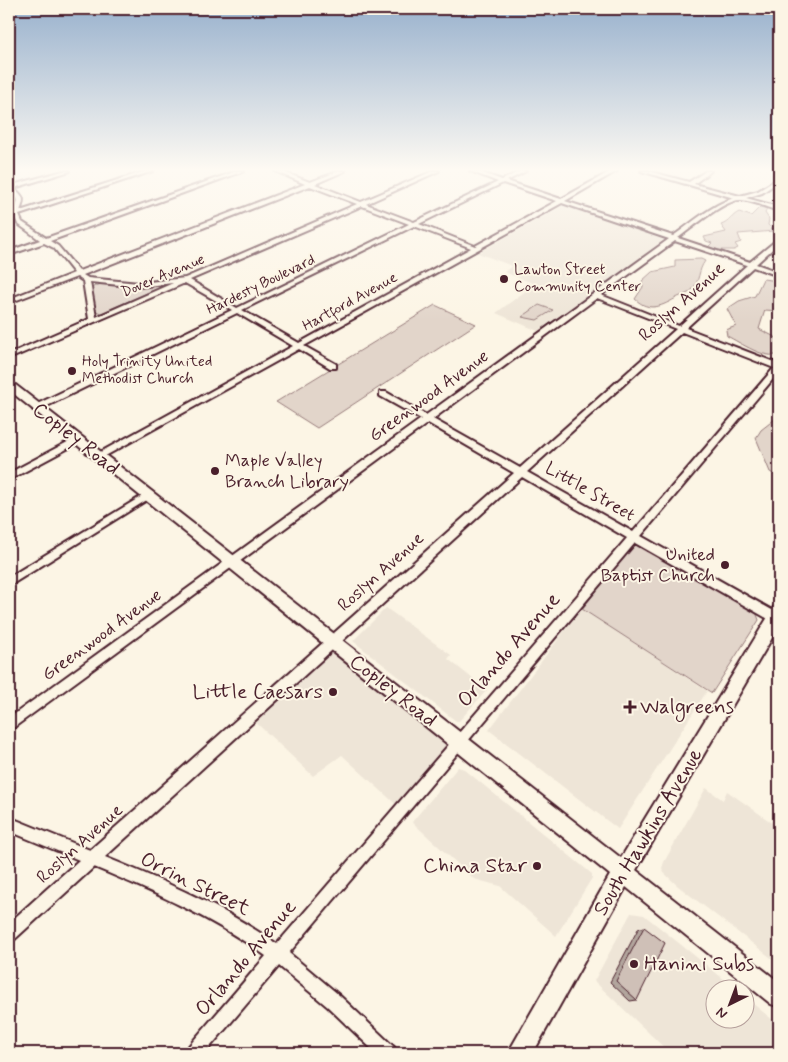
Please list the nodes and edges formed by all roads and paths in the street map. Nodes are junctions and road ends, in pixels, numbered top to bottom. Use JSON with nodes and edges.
{"nodes":[{"id":1,"x":19,"y":221,"type":"edge"},
{"id":2,"x":101,"y":221,"type":"edge"},
{"id":3,"x":216,"y":221,"type":"edge"},
{"id":4,"x":323,"y":221,"type":"edge"},
{"id":5,"x":405,"y":221,"type":"edge"},
{"id":6,"x":421,"y":221,"type":"edge"},
{"id":7,"x":525,"y":221,"type":"edge"},
{"id":8,"x":621,"y":221,"type":"edge"},
{"id":9,"x":699,"y":221,"type":"edge"},
{"id":10,"x":414,"y":224,"type":"junction"},
{"id":11,"x":673,"y":239,"type":"junction"},
{"id":12,"x":46,"y":240,"type":"junction"},
{"id":13,"x":779,"y":240,"type":"edge"},
{"id":14,"x":475,"y":248,"type":"junction"},
{"id":15,"x":9,"y":253,"type":"edge"},
{"id":16,"x":752,"y":265,"type":"junction"},
{"id":17,"x":78,"y":274,"type":"junction"},
{"id":18,"x":779,"y":274,"type":"edge"},
{"id":19,"x":86,"y":280,"type":"junction"},
{"id":20,"x":185,"y":280,"type":"junction"},
{"id":21,"x":595,"y":295,"type":"junction"},
{"id":22,"x":9,"y":301,"type":"edge"},
{"id":23,"x":238,"y":310,"type":"junction"},
{"id":24,"x":93,"y":320,"type":"junction"},
{"id":25,"x":680,"y":328,"type":"junction"},
{"id":26,"x":299,"y":346,"type":"junction"},
{"id":27,"x":9,"y":357,"type":"edge"},
{"id":28,"x":334,"y":366,"type":"dead end"},
{"id":29,"x":779,"y":367,"type":"edge"},
{"id":30,"x":11,"y":390,"type":"edge"},
{"id":31,"x":383,"y":394,"type":"dead end"},
{"id":32,"x":36,"y":408,"type":"junction"},
{"id":33,"x":426,"y":418,"type":"junction"},
{"id":34,"x":77,"y":440,"type":"junction"},
{"id":35,"x":98,"y":457,"type":"junction"},
{"id":36,"x":521,"y":472,"type":"junction"},
{"id":37,"x":9,"y":477,"type":"edge"},
{"id":38,"x":147,"y":496,"type":"junction"},
{"id":39,"x":634,"y":537,"type":"junction"},
{"id":40,"x":230,"y":562,"type":"junction"},
{"id":41,"x":9,"y":582,"type":"edge"},
{"id":42,"x":778,"y":617,"type":"edge"},
{"id":43,"x":332,"y":643,"type":"junction"},
{"id":44,"x":9,"y":725,"type":"edge"},
{"id":45,"x":458,"y":742,"type":"junction"},
{"id":46,"x":9,"y":824,"type":"edge"},
{"id":47,"x":92,"y":859,"type":"junction"},
{"id":48,"x":624,"y":873,"type":"junction"},
{"id":49,"x":9,"y":933,"type":"edge"},
{"id":50,"x":277,"y":954,"type":"junction"},
{"id":51,"x":779,"y":996,"type":"edge"},
{"id":52,"x":194,"y":1053,"type":"edge"},
{"id":53,"x":388,"y":1053,"type":"edge"},
{"id":54,"x":520,"y":1053,"type":"edge"}],
"edges":[{"from":1,"to":12,"type":"street"},
{"from":2,"to":12,"type":"street"},
{"from":3,"to":17,"type":"street"},
{"from":4,"to":20,"type":"street","name":"Dover Avenue"},
{"from":5,"to":10,"type":"street"},
{"from":6,"to":10,"type":"street","name":"Hardesty Boulevard"},
{"from":7,"to":14,"type":"street","name":"Hartford Avenue"},
{"from":8,"to":11,"type":"street"},
{"from":9,"to":11,"type":"street","name":"Greenwood Avenue"},
{"from":10,"to":14,"type":"street"},
{"from":10,"to":23,"type":"street","name":"Hardesty Boulevard"},
{"from":11,"to":16,"type":"street"},
{"from":11,"to":21,"type":"street","name":"Greenwood Avenue"},
{"from":12,"to":15,"type":"street"},
{"from":12,"to":17,"type":"street"},
{"from":13,"to":16,"type":"street","name":"Roslyn Avenue"},
{"from":14,"to":26,"type":"street","name":"Hartford Avenue"},
{"from":16,"to":18,"type":"street"},
{"from":16,"to":25,"type":"street","name":"Roslyn Avenue"},
{"from":17,"to":19,"type":"street"},
{"from":17,"to":22,"type":"street"},
{"from":19,"to":20,"type":"street"},
{"from":19,"to":24,"type":"street"},
{"from":20,"to":23,"type":"street"},
{"from":20,"to":24,"type":"street","name":"Dover Avenue"},
{"from":21,"to":25,"type":"street"},
{"from":21,"to":33,"type":"street","name":"Greenwood Avenue"},
{"from":23,"to":26,"type":"street"},
{"from":23,"to":32,"type":"street","name":"Hardesty Boulevard"},
{"from":24,"to":27,"type":"street","name":"Dover Avenue"},
{"from":25,"to":29,"type":"street"},
{"from":25,"to":36,"type":"street","name":"Roslyn Avenue"},
{"from":26,"to":28,"type":"street"},
{"from":26,"to":35,"type":"street","name":"Hartford Avenue"},
{"from":29,"to":39,"type":"street","name":"Orlando Avenue"},
{"from":30,"to":32,"type":"main road","name":"Copley Road"},
{"from":31,"to":33,"type":"street","name":"Little Street"},
{"from":32,"to":34,"type":"main road","name":"Copley Road"},
{"from":33,"to":36,"type":"street","name":"Little Street"},
{"from":33,"to":40,"type":"street","name":"Greenwood Avenue"},
{"from":34,"to":35,"type":"main road","name":"Copley Road"},
{"from":34,"to":37,"type":"street"},
{"from":35,"to":38,"type":"main road","name":"Copley Road"},
{"from":36,"to":39,"type":"street","name":"Little Street"},
{"from":36,"to":43,"type":"street","name":"Roslyn Avenue"},
{"from":38,"to":40,"type":"main road","name":"Copley Road"},
{"from":38,"to":41,"type":"street"},
{"from":39,"to":42,"type":"street","name":"Little Street"},
{"from":39,"to":45,"type":"street","name":"Orlando Avenue"},
{"from":40,"to":43,"type":"main road","name":"Copley Road"},
{"from":40,"to":44,"type":"street","name":"Greenwood Avenue"},
{"from":42,"to":48,"type":"main road","name":"South Hawkins Avenue"},
{"from":43,"to":45,"type":"main road","name":"Copley Road"},
{"from":43,"to":47,"type":"street","name":"Roslyn Avenue"},
{"from":45,"to":48,"type":"main road","name":"Copley Road"},
{"from":45,"to":50,"type":"street","name":"Orlando Avenue"},
{"from":46,"to":47,"type":"street","name":"Orrin Street"},
{"from":47,"to":49,"type":"street","name":"Roslyn Avenue"},
{"from":47,"to":50,"type":"street","name":"Orrin Street"},
{"from":48,"to":51,"type":"main road","name":"Copley Road"},
{"from":48,"to":54,"type":"main road","name":"South Hawkins Avenue"},
{"from":50,"to":52,"type":"street","name":"Orlando Avenue"},
{"from":50,"to":53,"type":"street","name":"Orrin Street"}]}
